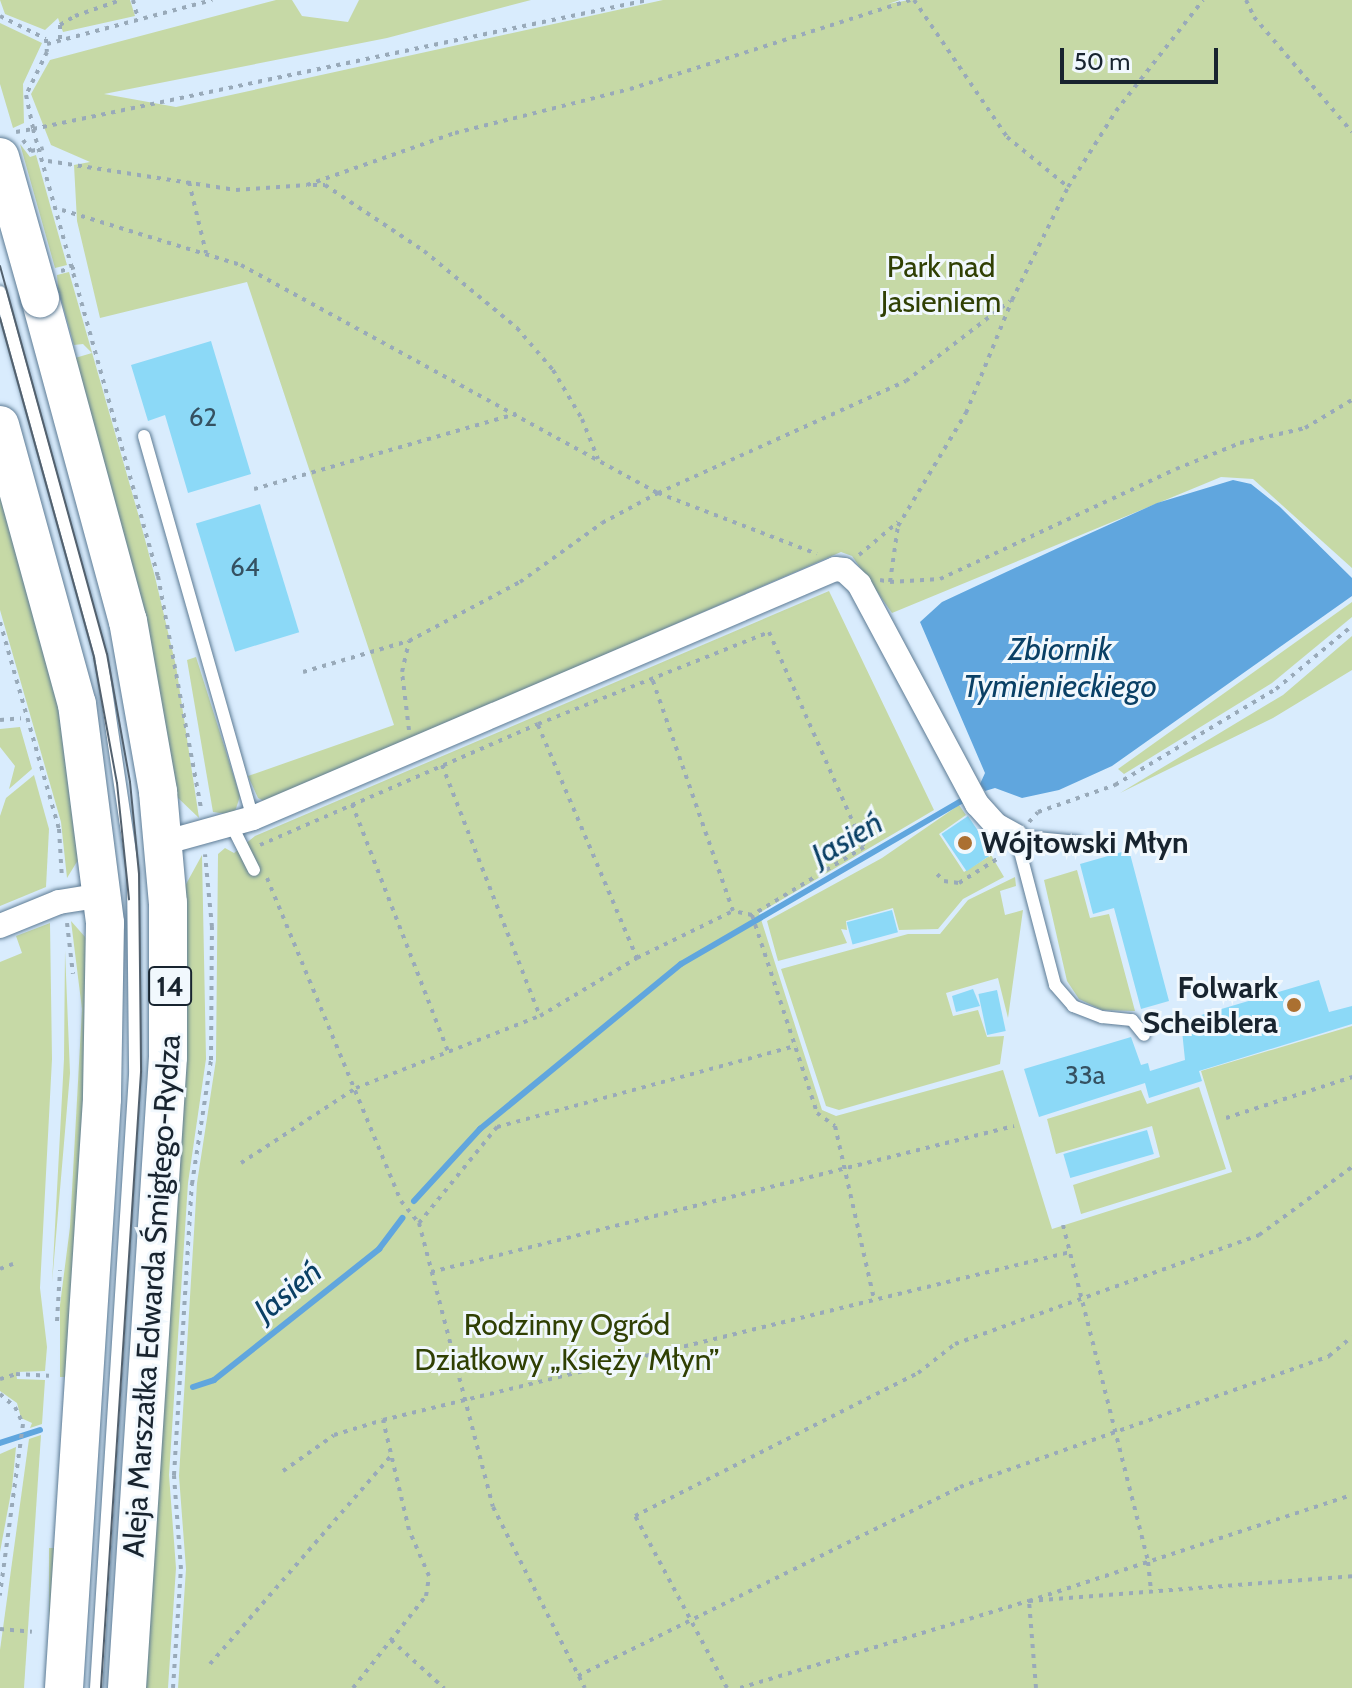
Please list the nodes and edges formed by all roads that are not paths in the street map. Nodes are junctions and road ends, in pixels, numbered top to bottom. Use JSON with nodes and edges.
{"nodes":[{"id":1,"x":10,"y":144,"type":"edge"},
{"id":2,"x":0,"y":292,"type":"edge"},
{"id":3,"x":0,"y":425,"type":"edge"},
{"id":4,"x":144,"y":436,"type":"dead end"},
{"id":5,"x":246,"y":834,"type":"junction"},
{"id":6,"x":1016,"y":836,"type":"junction"},
{"id":7,"x":1078,"y":842,"type":"dead end"},
{"id":8,"x":163,"y":843,"type":"junction"},
{"id":9,"x":254,"y":870,"type":"dead end"},
{"id":10,"x":103,"y":895,"type":"junction"},
{"id":11,"x":0,"y":926,"type":"edge"},
{"id":12,"x":1144,"y":1035,"type":"dead end"},
{"id":13,"x":64,"y":1688,"type":"edge"},
{"id":14,"x":96,"y":1688,"type":"edge"},
{"id":15,"x":127,"y":1688,"type":"edge"}],
"edges":[{"from":1,"to":8,"type":"main road","name":"Aleja Marszałka Edwarda Śmigłego-Rydza","number":"14","bridge":true},
{"from":2,"to":14,"type":"lane"},
{"from":3,"to":10,"type":"main road","name":"Aleja Marszałka Edwarda Śmigłego-Rydza","number":"14"},
{"from":4,"to":5,"type":"lane"},
{"from":5,"to":6,"type":"street"},
{"from":5,"to":8,"type":"street"},
{"from":5,"to":9,"type":"lane"},
{"from":6,"to":7,"type":"lane"},
{"from":6,"to":12,"type":"lane"},
{"from":8,"to":15,"type":"main road","name":"Aleja Marszałka Edwarda Śmigłego-Rydza","number":"14"},
{"from":10,"to":11,"type":"street"},
{"from":10,"to":13,"type":"main road","name":"Aleja Marszałka Edwarda Śmigłego-Rydza","number":"14"}]}
